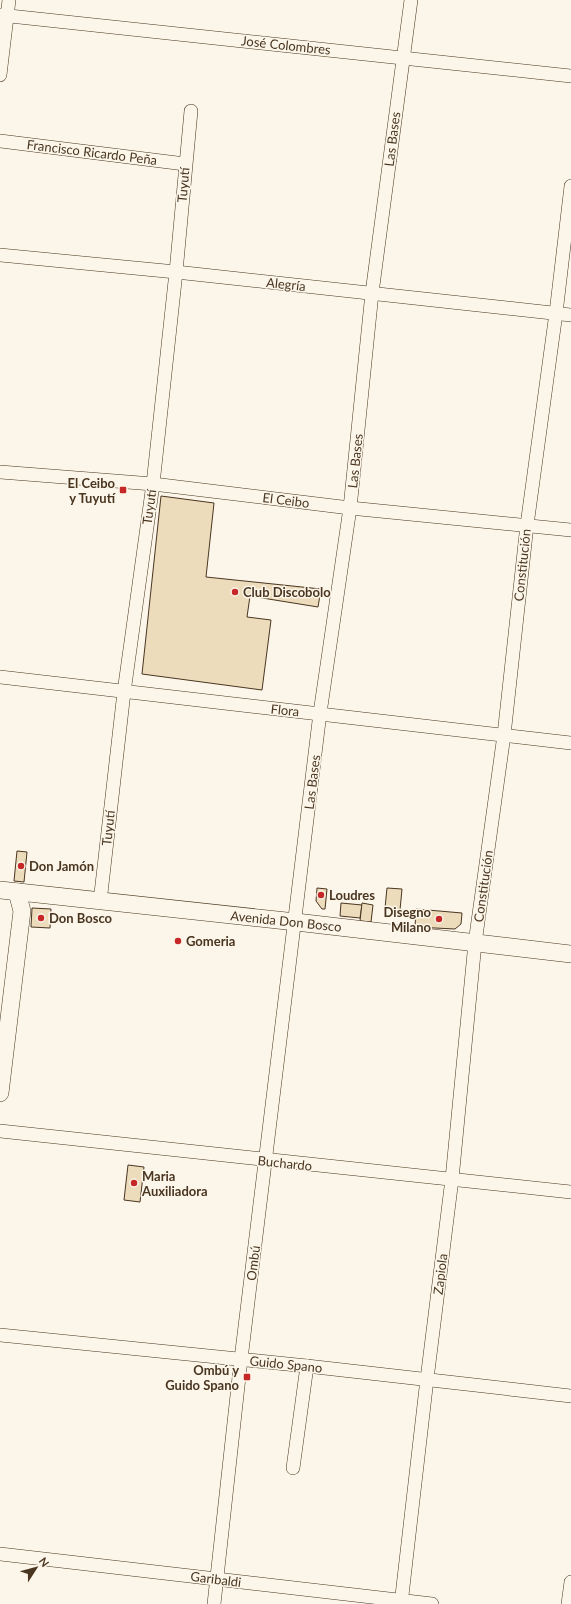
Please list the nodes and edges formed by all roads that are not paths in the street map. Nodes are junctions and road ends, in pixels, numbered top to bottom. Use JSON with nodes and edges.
{"nodes":[{"id":1,"x":9,"y":0,"type":"edge"},
{"id":2,"x":411,"y":0,"type":"edge"},
{"id":3,"x":3,"y":16,"type":"edge"},
{"id":4,"x":403,"y":57,"type":"junction"},
{"id":5,"x":0,"y":75,"type":"edge"},
{"id":6,"x":571,"y":76,"type":"edge"},
{"id":7,"x":191,"y":111,"type":"dead end"},
{"id":8,"x":0,"y":141,"type":"edge"},
{"id":9,"x":185,"y":164,"type":"junction"},
{"id":10,"x":571,"y":186,"type":"edge"},
{"id":11,"x":0,"y":255,"type":"edge"},
{"id":12,"x":176,"y":272,"type":"junction"},
{"id":13,"x":372,"y":293,"type":"junction"},
{"id":14,"x":556,"y":313,"type":"junction"},
{"id":15,"x":571,"y":315,"type":"edge"},
{"id":16,"x":0,"y":472,"type":"edge"},
{"id":17,"x":153,"y":484,"type":"junction"},
{"id":18,"x":350,"y":508,"type":"junction"},
{"id":19,"x":527,"y":525,"type":"junction"},
{"id":20,"x":571,"y":530,"type":"edge"},
{"id":21,"x":0,"y":677,"type":"edge"},
{"id":22,"x":124,"y":692,"type":"junction"},
{"id":23,"x":320,"y":713,"type":"junction"},
{"id":24,"x":504,"y":735,"type":"junction"},
{"id":25,"x":571,"y":742,"type":"edge"},
{"id":26,"x":0,"y":890,"type":"edge"},
{"id":27,"x":17,"y":892,"type":"junction"},
{"id":28,"x":100,"y":902,"type":"junction"},
{"id":29,"x":296,"y":922,"type":"junction"},
{"id":30,"x":475,"y":943,"type":"junction"},
{"id":31,"x":571,"y":954,"type":"edge"},
{"id":32,"x":0,"y":994,"type":"edge"},
{"id":33,"x":0,"y":1093,"type":"edge"},
{"id":34,"x":0,"y":1131,"type":"edge"},
{"id":35,"x":266,"y":1161,"type":"junction"},
{"id":36,"x":452,"y":1179,"type":"junction"},
{"id":37,"x":571,"y":1192,"type":"edge"},
{"id":38,"x":0,"y":1335,"type":"edge"},
{"id":39,"x":241,"y":1359,"type":"junction"},
{"id":40,"x":307,"y":1366,"type":"junction"},
{"id":41,"x":427,"y":1379,"type":"junction"},
{"id":42,"x":571,"y":1396,"type":"edge"},
{"id":43,"x":294,"y":1468,"type":"dead end"},
{"id":44,"x":0,"y":1554,"type":"edge"},
{"id":45,"x":217,"y":1579,"type":"junction"},
{"id":46,"x":571,"y":1582,"type":"edge"},
{"id":47,"x":401,"y":1602,"type":"edge"},
{"id":48,"x":214,"y":1604,"type":"edge"},
{"id":49,"x":432,"y":1604,"type":"edge"},
{"id":50,"x":568,"y":1604,"type":"edge"}],
"edges":[{"from":1,"to":3,"type":"street"},
{"from":2,"to":4,"type":"street","name":"Las Bases"},
{"from":3,"to":4,"type":"street","name":"José Colombres"},
{"from":3,"to":5,"type":"street"},
{"from":4,"to":6,"type":"street","name":"José Colombres"},
{"from":4,"to":13,"type":"street","name":"Las Bases"},
{"from":7,"to":9,"type":"street","name":"Tuyutí"},
{"from":8,"to":9,"type":"street","name":"Francisco Ricardo Peña"},
{"from":9,"to":12,"type":"street","name":"Tuyutí"},
{"from":10,"to":14,"type":"street","name":"Constitución"},
{"from":11,"to":12,"type":"street","name":"Alegría"},
{"from":12,"to":13,"type":"street","name":"Alegría"},
{"from":12,"to":17,"type":"street","name":"Tuyutí"},
{"from":13,"to":14,"type":"street","name":"Alegría"},
{"from":13,"to":18,"type":"street","name":"Las Bases"},
{"from":14,"to":15,"type":"street","name":"Alegría"},
{"from":14,"to":19,"type":"street","name":"Constitución"},
{"from":16,"to":17,"type":"street","name":"El Ceibo"},
{"from":17,"to":18,"type":"street","name":"El Ceibo"},
{"from":17,"to":22,"type":"street","name":"Tuyutí"},
{"from":18,"to":19,"type":"street","name":"El Ceibo"},
{"from":18,"to":23,"type":"street","name":"Las Bases"},
{"from":19,"to":20,"type":"street","name":"El Ceibo"},
{"from":19,"to":24,"type":"street","name":"Constitución"},
{"from":21,"to":22,"type":"street","name":"Flora"},
{"from":22,"to":23,"type":"street","name":"Flora"},
{"from":22,"to":28,"type":"street","name":"Tuyutí"},
{"from":23,"to":24,"type":"street","name":"Flora"},
{"from":23,"to":29,"type":"street","name":"Las Bases"},
{"from":24,"to":25,"type":"street","name":"Flora"},
{"from":24,"to":30,"type":"street","name":"Constitución"},
{"from":26,"to":27,"type":"main road","name":"Avenida Don Bosco"},
{"from":27,"to":28,"type":"main road","name":"Avenida Don Bosco"},
{"from":27,"to":32,"type":"main road"},
{"from":27,"to":33,"type":"main road"},
{"from":28,"to":29,"type":"main road","name":"Avenida Don Bosco"},
{"from":29,"to":30,"type":"main road","name":"Avenida Don Bosco"},
{"from":29,"to":35,"type":"street","name":"Ombú"},
{"from":30,"to":31,"type":"main road","name":"Avenida Don Bosco"},
{"from":30,"to":36,"type":"street","name":"Zapiola"},
{"from":34,"to":35,"type":"street","name":"Buchardo"},
{"from":35,"to":36,"type":"street","name":"Buchardo"},
{"from":35,"to":39,"type":"street","name":"Ombú"},
{"from":36,"to":37,"type":"street","name":"Buchardo"},
{"from":36,"to":41,"type":"street","name":"Zapiola"},
{"from":38,"to":39,"type":"street","name":"Guido Spano"},
{"from":39,"to":40,"type":"street","name":"Guido Spano"},
{"from":39,"to":45,"type":"street","name":"Ombú"},
{"from":40,"to":41,"type":"street","name":"Guido Spano"},
{"from":40,"to":43,"type":"street"},
{"from":41,"to":42,"type":"street","name":"Guido Spano"},
{"from":41,"to":47,"type":"street","name":"Zapiola"},
{"from":44,"to":45,"type":"street","name":"Garibaldi"},
{"from":45,"to":47,"type":"street","name":"Garibaldi"},
{"from":45,"to":48,"type":"street","name":"Ombú"},
{"from":46,"to":50,"type":"street"},
{"from":47,"to":49,"type":"street","name":"Garibaldi"}]}
